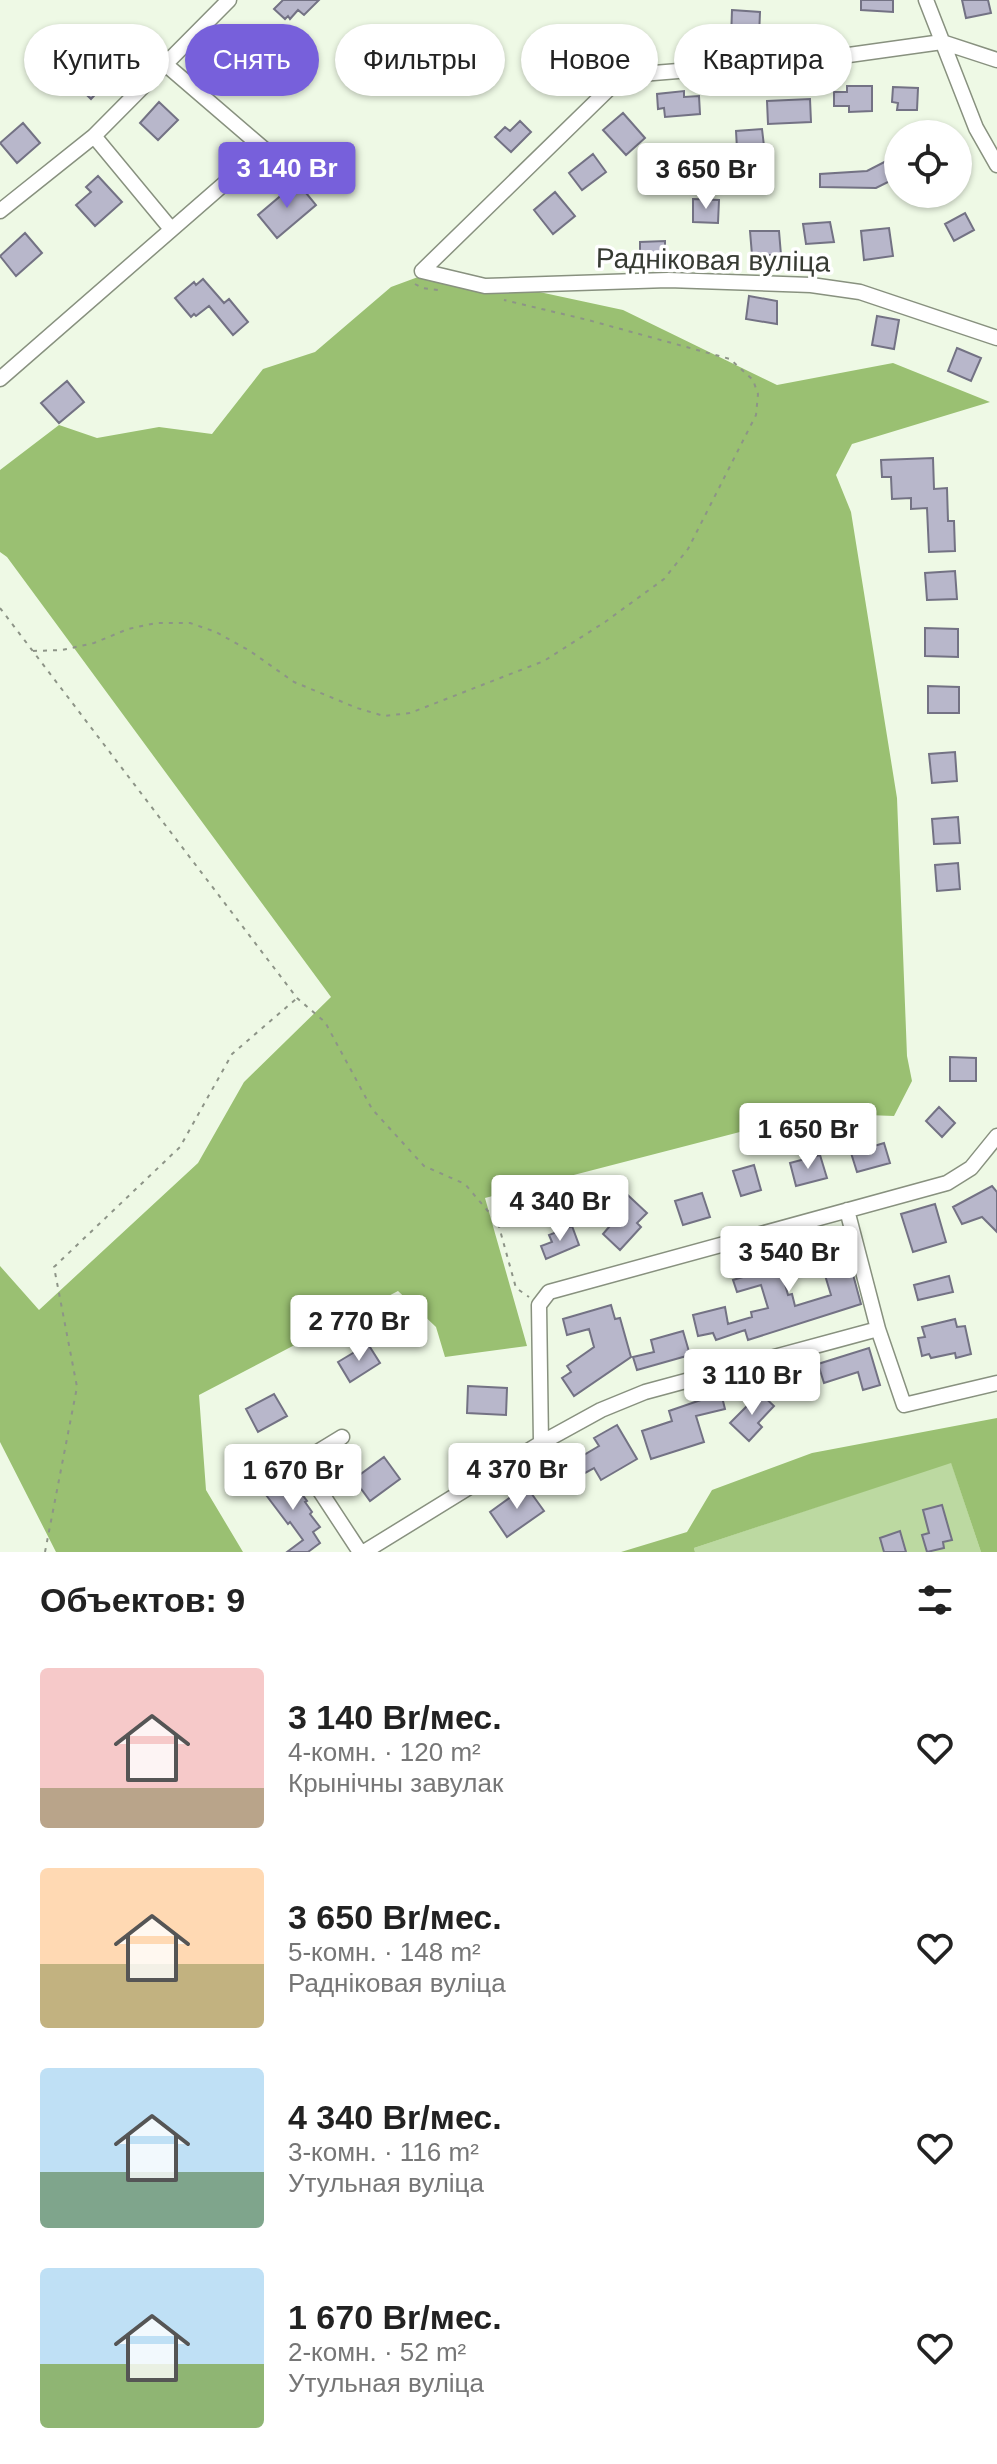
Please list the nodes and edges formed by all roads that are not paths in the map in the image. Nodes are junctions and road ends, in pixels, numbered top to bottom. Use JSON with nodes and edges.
{"nodes":[{"id":1,"x":229,"y":0,"type":"edge"},
{"id":2,"x":926,"y":0,"type":"edge"},
{"id":3,"x":942,"y":42,"type":"junction"},
{"id":4,"x":169,"y":58,"type":"edge"},
{"id":5,"x":997,"y":60,"type":"edge"},
{"id":6,"x":169,"y":67,"type":"edge"},
{"id":7,"x":132,"y":96,"type":"edge"},
{"id":8,"x":94,"y":136,"type":"junction"},
{"id":9,"x":997,"y":165,"type":"edge"},
{"id":10,"x":0,"y":211,"type":"edge"},
{"id":11,"x":171,"y":229,"type":"junction"},
{"id":12,"x":997,"y":338,"type":"edge"},
{"id":13,"x":0,"y":379,"type":"edge"},
{"id":14,"x":997,"y":1136,"type":"edge"},
{"id":15,"x":847,"y":1210,"type":"junction"},
{"id":16,"x":878,"y":1329,"type":"junction"},
{"id":17,"x":997,"y":1383,"type":"edge"},
{"id":18,"x":342,"y":1437,"type":"dead end"},
{"id":19,"x":541,"y":1443,"type":"junction"},
{"id":20,"x":362,"y":1552,"type":"edge"}],
"edges":[{"from":1,"to":4,"type":"street"},
{"from":2,"to":3,"type":"street"},
{"from":3,"to":5,"type":"street"},
{"from":3,"to":9,"type":"street"},
{"from":3,"to":12,"type":"street","name":"Радніковая вуліца"},
{"from":6,"to":11,"type":"street"},
{"from":7,"to":8,"type":"street"},
{"from":8,"to":10,"type":"street"},
{"from":8,"to":11,"type":"street"},
{"from":11,"to":13,"type":"street"},
{"from":14,"to":15,"type":"street"},
{"from":15,"to":16,"type":"street"},
{"from":15,"to":19,"type":"street"},
{"from":16,"to":17,"type":"street"},
{"from":16,"to":19,"type":"street"},
{"from":18,"to":20,"type":"street"},
{"from":19,"to":20,"type":"street"}]}
